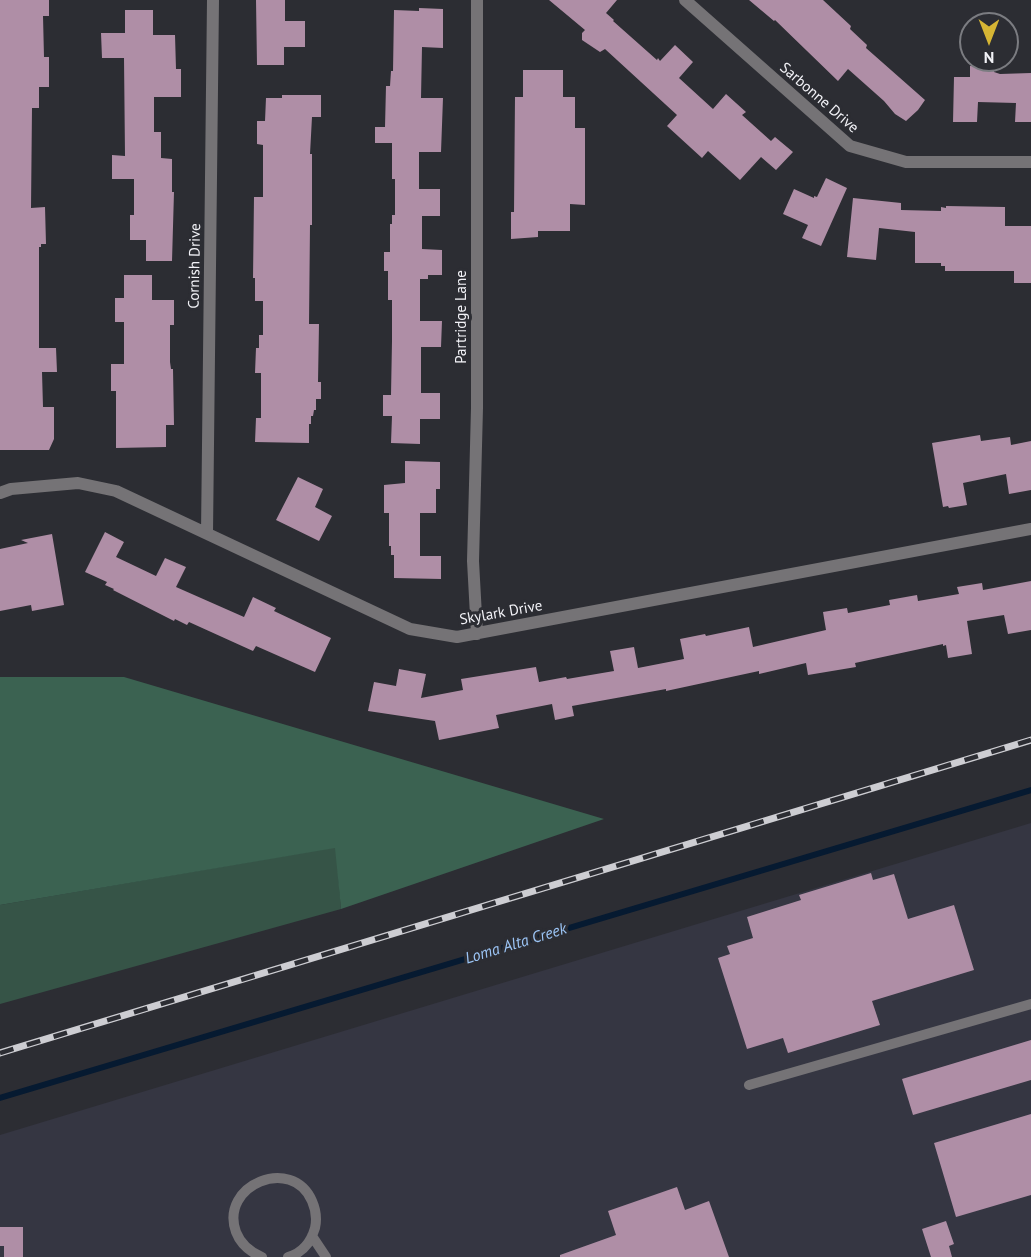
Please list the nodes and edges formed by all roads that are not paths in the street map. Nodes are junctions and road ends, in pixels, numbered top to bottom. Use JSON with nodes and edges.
{"nodes":[{"id":1,"x":213,"y":0,"type":"edge"},
{"id":2,"x":477,"y":0,"type":"edge"},
{"id":3,"x":685,"y":0,"type":"edge"},
{"id":4,"x":1031,"y":162,"type":"edge"},
{"id":5,"x":0,"y":493,"type":"edge"},
{"id":6,"x":1031,"y":528,"type":"edge"},
{"id":7,"x":207,"y":533,"type":"junction"},
{"id":8,"x":477,"y":634,"type":"junction"},
{"id":9,"x":1031,"y":1004,"type":"edge"},
{"id":10,"x":749,"y":1085,"type":"dead end"},
{"id":11,"x":312,"y":1236,"type":"junction"},
{"id":12,"x":262,"y":1257,"type":"edge"},
{"id":13,"x":288,"y":1257,"type":"edge"},
{"id":14,"x":326,"y":1257,"type":"edge"}],
"edges":[{"from":1,"to":7,"type":"street","name":"Cornish Drive"},
{"from":2,"to":8,"type":"street","name":"Partridge Lane"},
{"from":3,"to":4,"type":"street","name":"Sarbonne Drive"},
{"from":5,"to":7,"type":"street","name":"Skylark Drive"},
{"from":6,"to":8,"type":"street","name":"Skylark Drive"},
{"from":7,"to":8,"type":"street","name":"Skylark Drive"},
{"from":9,"to":10,"type":"lane"},
{"from":11,"to":12,"type":"lane"},
{"from":11,"to":13,"type":"lane"},
{"from":11,"to":14,"type":"lane"}]}
